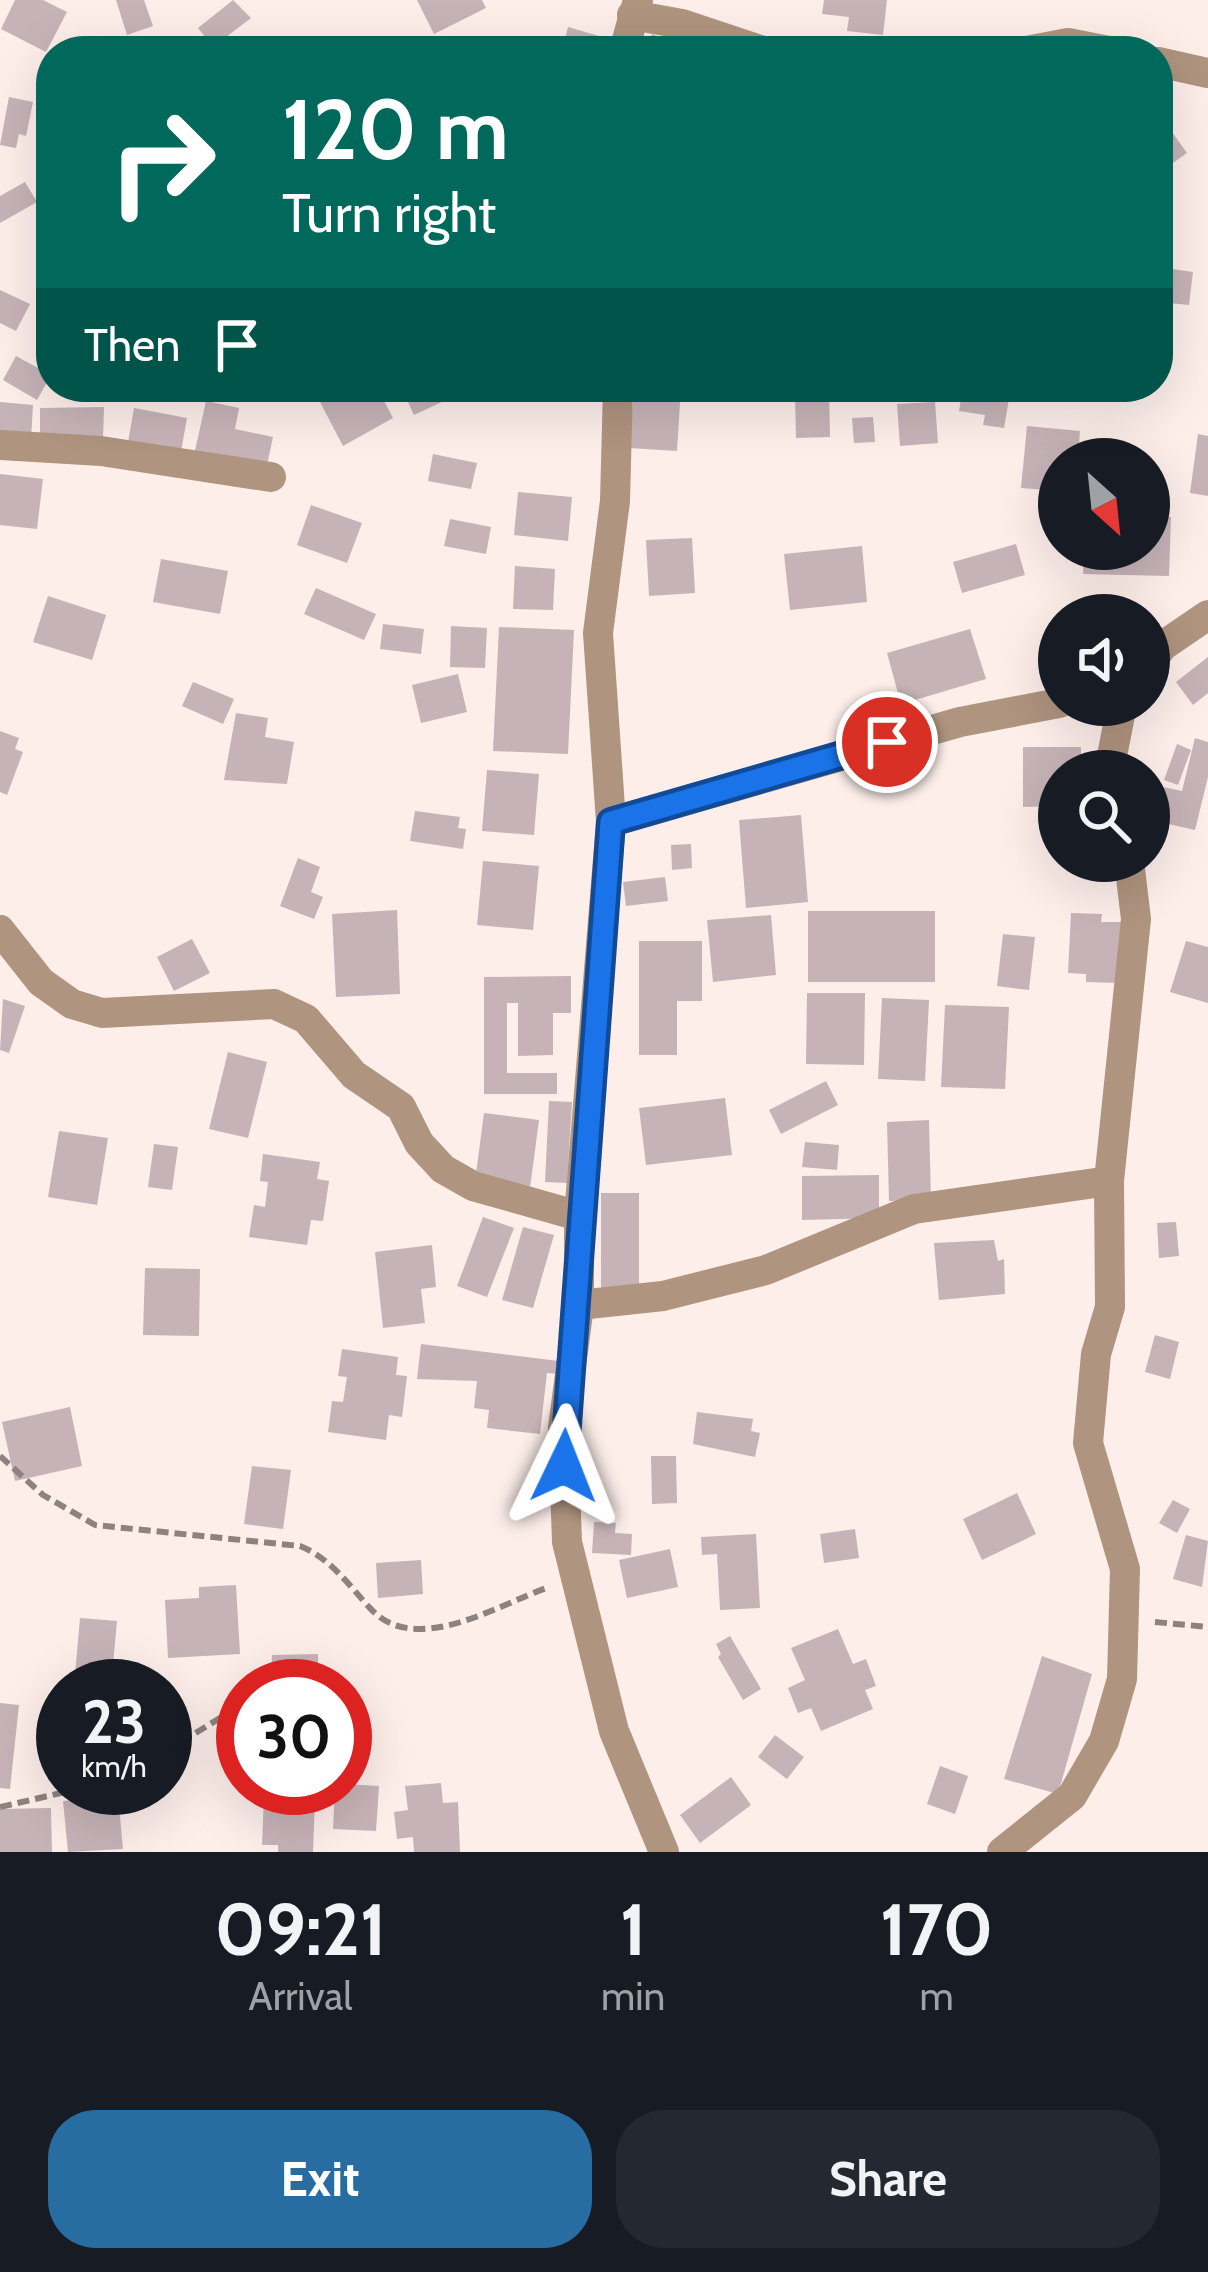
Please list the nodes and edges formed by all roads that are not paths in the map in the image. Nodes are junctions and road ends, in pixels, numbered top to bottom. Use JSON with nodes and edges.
{"nodes":[{"id":1,"x":635,"y":8,"type":"edge"},
{"id":2,"x":718,"y":36,"type":"edge"},
{"id":3,"x":1173,"y":66,"type":"edge"},
{"id":4,"x":1208,"y":74,"type":"edge"},
{"id":5,"x":618,"y":402,"type":"edge"},
{"id":6,"x":0,"y":445,"type":"edge"},
{"id":7,"x":271,"y":477,"type":"dead end"},
{"id":8,"x":1208,"y":615,"type":"edge"},
{"id":9,"x":1170,"y":641,"type":"edge"},
{"id":10,"x":1038,"y":707,"type":"edge"},
{"id":11,"x":611,"y":822,"type":"junction"},
{"id":12,"x":1132,"y":882,"type":"edge"},
{"id":13,"x":0,"y":930,"type":"edge"},
{"id":14,"x":1108,"y":1181,"type":"junction"},
{"id":15,"x":579,"y":1216,"type":"junction"},
{"id":16,"x":579,"y":1304,"type":"junction"},
{"id":17,"x":664,"y":1852,"type":"edge"},
{"id":18,"x":1002,"y":1852,"type":"edge"}],
"edges":[{"from":1,"to":2,"type":"street"},
{"from":3,"to":4,"type":"street"},
{"from":5,"to":11,"type":"street"},
{"from":6,"to":7,"type":"street"},
{"from":8,"to":9,"type":"street"},
{"from":10,"to":11,"type":"street"},
{"from":11,"to":15,"type":"street"},
{"from":12,"to":14,"type":"street"},
{"from":13,"to":15,"type":"street"},
{"from":14,"to":16,"type":"street"},
{"from":14,"to":18,"type":"street"},
{"from":15,"to":16,"type":"street"},
{"from":16,"to":17,"type":"street"}]}
